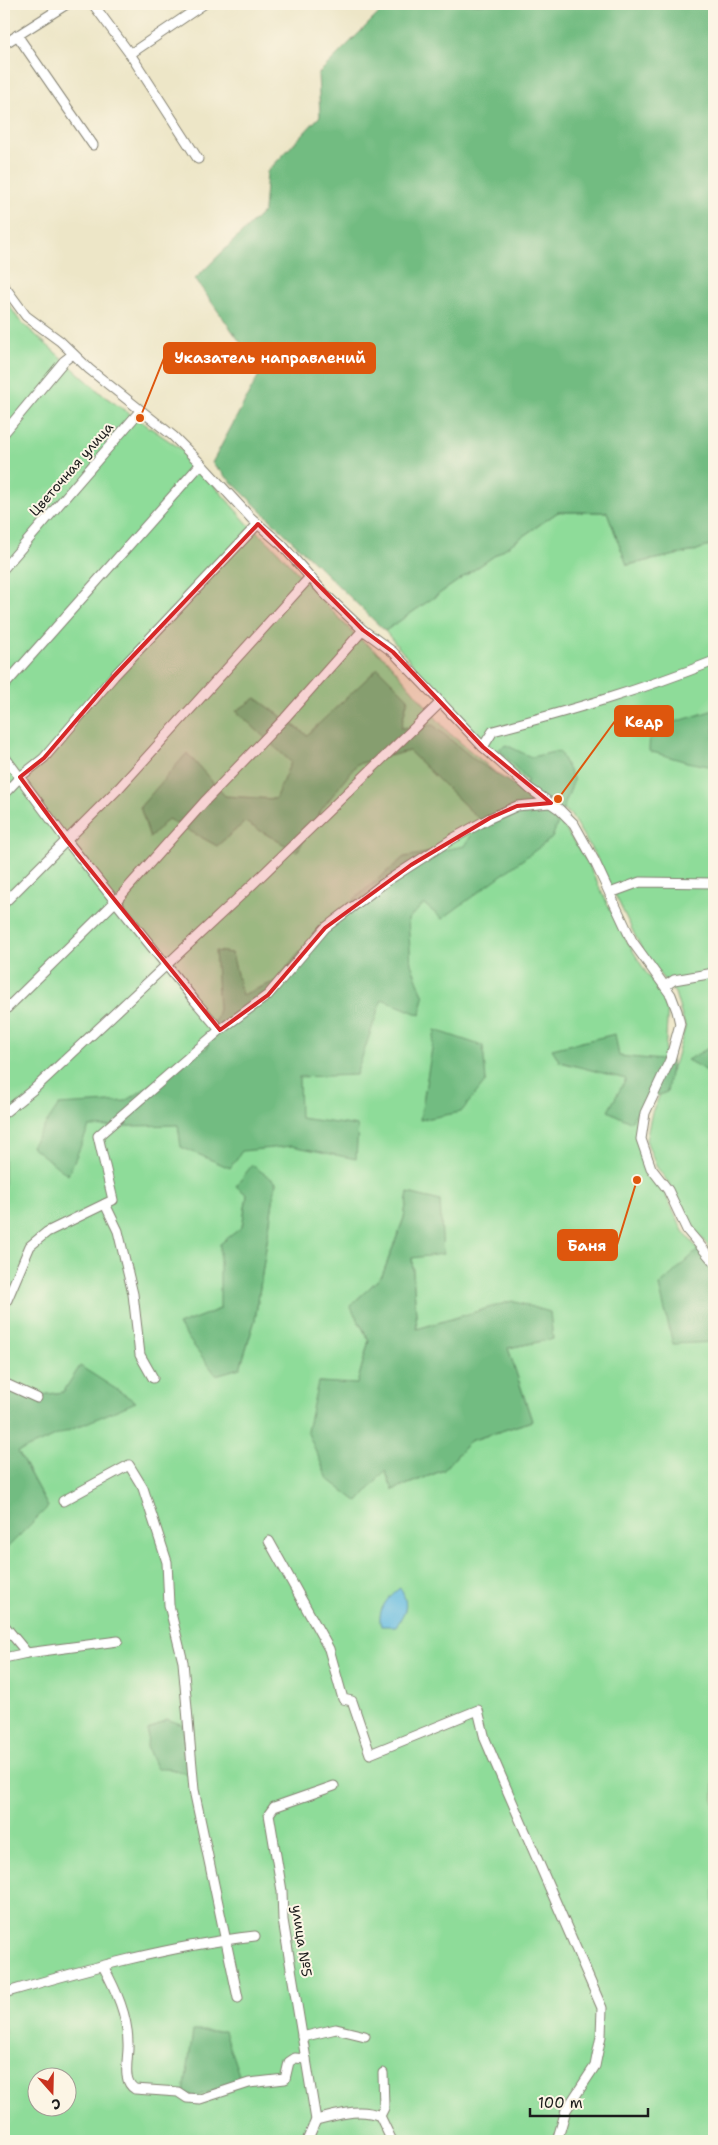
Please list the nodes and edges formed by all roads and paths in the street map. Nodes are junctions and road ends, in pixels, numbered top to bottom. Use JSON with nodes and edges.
{"nodes":[{"id":1,"x":67,"y":4,"type":"edge"},
{"id":2,"x":93,"y":4,"type":"edge"},
{"id":3,"x":204,"y":4,"type":"edge"},
{"id":4,"x":17,"y":36,"type":"junction"},
{"id":5,"x":4,"y":44,"type":"edge"},
{"id":6,"x":130,"y":54,"type":"junction"},
{"id":7,"x":93,"y":145,"type":"dead end"},
{"id":8,"x":198,"y":159,"type":"dead end"},
{"id":9,"x":6,"y":293,"type":"edge"},
{"id":10,"x":73,"y":354,"type":"junction"},
{"id":11,"x":140,"y":410,"type":"junction"},
{"id":12,"x":4,"y":433,"type":"edge"},
{"id":13,"x":201,"y":464,"type":"junction"},
{"id":14,"x":258,"y":524,"type":"junction"},
{"id":15,"x":4,"y":568,"type":"edge"},
{"id":16,"x":310,"y":577,"type":"junction"},
{"id":17,"x":363,"y":630,"type":"junction"},
{"id":18,"x":714,"y":661,"type":"edge"},
{"id":19,"x":4,"y":686,"type":"edge"},
{"id":20,"x":440,"y":702,"type":"junction"},
{"id":21,"x":483,"y":747,"type":"junction"},
{"id":22,"x":4,"y":756,"type":"edge"},
{"id":23,"x":20,"y":777,"type":"junction"},
{"id":24,"x":4,"y":794,"type":"edge"},
{"id":25,"x":551,"y":803,"type":"junction"},
{"id":26,"x":66,"y":841,"type":"junction"},
{"id":27,"x":714,"y":883,"type":"edge"},
{"id":28,"x":610,"y":893,"type":"junction"},
{"id":29,"x":116,"y":901,"type":"junction"},
{"id":30,"x":4,"y":904,"type":"edge"},
{"id":31,"x":166,"y":964,"type":"junction"},
{"id":32,"x":714,"y":973,"type":"edge"},
{"id":33,"x":665,"y":986,"type":"junction"},
{"id":34,"x":4,"y":1011,"type":"edge"},
{"id":35,"x":220,"y":1030,"type":"junction"},
{"id":36,"x":4,"y":1113,"type":"edge"},
{"id":37,"x":105,"y":1204,"type":"junction"},
{"id":38,"x":714,"y":1262,"type":"edge"},
{"id":39,"x":4,"y":1302,"type":"edge"},
{"id":40,"x":153,"y":1378,"type":"dead end"},
{"id":41,"x":4,"y":1383,"type":"edge"},
{"id":42,"x":37,"y":1398,"type":"dead end"},
{"id":43,"x":63,"y":1501,"type":"dead end"},
{"id":44,"x":270,"y":1541,"type":"dead end"},
{"id":45,"x":4,"y":1625,"type":"edge"},
{"id":46,"x":118,"y":1641,"type":"dead end"},
{"id":47,"x":27,"y":1652,"type":"junction"},
{"id":48,"x":4,"y":1658,"type":"edge"},
{"id":49,"x":334,"y":1786,"type":"dead end"},
{"id":50,"x":255,"y":1936,"type":"dead end"},
{"id":51,"x":225,"y":1940,"type":"junction"},
{"id":52,"x":103,"y":1966,"type":"junction"},
{"id":53,"x":4,"y":1993,"type":"edge"},
{"id":54,"x":238,"y":1998,"type":"dead end"},
{"id":55,"x":365,"y":2036,"type":"dead end"},
{"id":56,"x":302,"y":2037,"type":"junction"},
{"id":57,"x":306,"y":2059,"type":"junction"},
{"id":58,"x":384,"y":2074,"type":"dead end"},
{"id":59,"x":380,"y":2116,"type":"junction"},
{"id":60,"x":316,"y":2120,"type":"junction"},
{"id":61,"x":308,"y":2141,"type":"edge"},
{"id":62,"x":392,"y":2141,"type":"edge"},
{"id":63,"x":557,"y":2141,"type":"edge"}],
"edges":[{"from":1,"to":4,"type":"street"},
{"from":2,"to":6,"type":"street"},
{"from":3,"to":6,"type":"street"},
{"from":4,"to":5,"type":"street"},
{"from":4,"to":7,"type":"street"},
{"from":6,"to":8,"type":"street"},
{"from":9,"to":10,"type":"street"},
{"from":10,"to":11,"type":"street"},
{"from":10,"to":12,"type":"street"},
{"from":11,"to":13,"type":"street"},
{"from":11,"to":15,"type":"street","name":"Цветочная улица"},
{"from":13,"to":14,"type":"street"},
{"from":13,"to":19,"type":"street"},
{"from":14,"to":16,"type":"street"},
{"from":14,"to":23,"type":"street"},
{"from":16,"to":17,"type":"street"},
{"from":16,"to":26,"type":"street"},
{"from":17,"to":20,"type":"street"},
{"from":17,"to":29,"type":"street"},
{"from":18,"to":21,"type":"street"},
{"from":20,"to":21,"type":"street"},
{"from":20,"to":31,"type":"street"},
{"from":21,"to":25,"type":"street"},
{"from":22,"to":23,"type":"street"},
{"from":23,"to":24,"type":"street"},
{"from":23,"to":26,"type":"street"},
{"from":25,"to":28,"type":"street"},
{"from":25,"to":35,"type":"street"},
{"from":26,"to":29,"type":"street"},
{"from":26,"to":30,"type":"street"},
{"from":27,"to":28,"type":"street"},
{"from":28,"to":33,"type":"street"},
{"from":29,"to":31,"type":"street"},
{"from":29,"to":34,"type":"street"},
{"from":31,"to":35,"type":"street"},
{"from":31,"to":36,"type":"street"},
{"from":32,"to":33,"type":"street"},
{"from":33,"to":38,"type":"street"},
{"from":35,"to":37,"type":"street"},
{"from":37,"to":39,"type":"street"},
{"from":37,"to":40,"type":"street"},
{"from":41,"to":42,"type":"street"},
{"from":43,"to":51,"type":"street"},
{"from":44,"to":63,"type":"street"},
{"from":45,"to":47,"type":"street"},
{"from":46,"to":47,"type":"street"},
{"from":47,"to":48,"type":"street"},
{"from":49,"to":56,"type":"street","name":"улица №5"},
{"from":50,"to":51,"type":"street"},
{"from":51,"to":52,"type":"street"},
{"from":51,"to":54,"type":"street"},
{"from":52,"to":53,"type":"street"},
{"from":52,"to":57,"type":"street"},
{"from":55,"to":56,"type":"street"},
{"from":56,"to":57,"type":"street","name":"улица №5"},
{"from":57,"to":60,"type":"street","name":"улица №5"},
{"from":58,"to":59,"type":"street"},
{"from":59,"to":60,"type":"street"},
{"from":59,"to":62,"type":"street"},
{"from":60,"to":61,"type":"street"}]}
